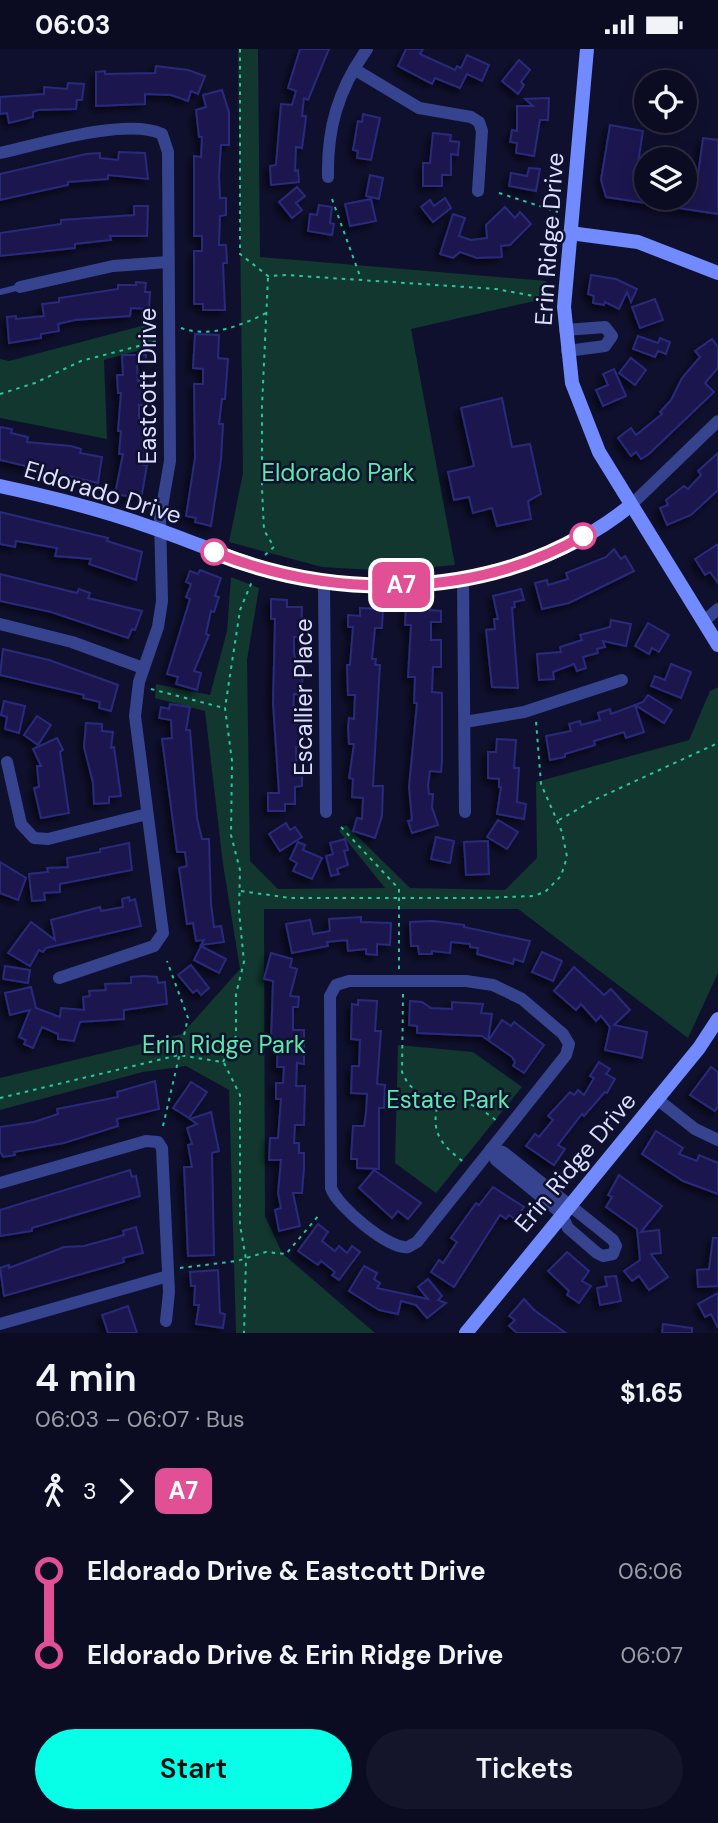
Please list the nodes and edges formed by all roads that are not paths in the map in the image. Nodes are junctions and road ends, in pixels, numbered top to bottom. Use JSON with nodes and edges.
{"nodes":[{"id":1,"x":368,"y":49,"type":"edge"},
{"id":2,"x":587,"y":49,"type":"edge"},
{"id":3,"x":354,"y":69,"type":"junction"},
{"id":4,"x":0,"y":153,"type":"edge"},
{"id":5,"x":328,"y":177,"type":"dead end"},
{"id":6,"x":478,"y":191,"type":"dead end"},
{"id":7,"x":569,"y":233,"type":"junction"},
{"id":8,"x":168,"y":262,"type":"junction"},
{"id":9,"x":718,"y":273,"type":"edge"},
{"id":10,"x":20,"y":287,"type":"joint"},
{"id":11,"x":0,"y":292,"type":"edge"},
{"id":12,"x":565,"y":330,"type":"junction"},
{"id":13,"x":566,"y":351,"type":"junction"},
{"id":14,"x":718,"y":421,"type":"edge"},
{"id":15,"x":0,"y":486,"type":"edge"},
{"id":16,"x":631,"y":505,"type":"junction"},
{"id":17,"x":161,"y":530,"type":"junction"},
{"id":18,"x":463,"y":578,"type":"junction"},
{"id":19,"x":324,"y":582,"type":"junction"},
{"id":20,"x":718,"y":609,"type":"edge"},
{"id":21,"x":704,"y":621,"type":"junction"},
{"id":22,"x":0,"y":624,"type":"edge"},
{"id":23,"x":718,"y":645,"type":"edge"},
{"id":24,"x":143,"y":669,"type":"junction"},
{"id":25,"x":622,"y":680,"type":"dead end"},
{"id":26,"x":465,"y":722,"type":"junction"},
{"id":27,"x":7,"y":762,"type":"dead end"},
{"id":28,"x":326,"y":812,"type":"dead end"},
{"id":29,"x":465,"y":812,"type":"dead end"},
{"id":30,"x":147,"y":814,"type":"junction"},
{"id":31,"x":59,"y":978,"type":"dead end"},
{"id":32,"x":718,"y":1019,"type":"edge"},
{"id":33,"x":657,"y":1099,"type":"junction"},
{"id":34,"x":718,"y":1140,"type":"edge"},
{"id":35,"x":491,"y":1149,"type":"junction"},
{"id":36,"x":0,"y":1184,"type":"edge"},
{"id":37,"x":565,"y":1209,"type":"junction"},
{"id":38,"x":172,"y":1273,"type":"junction"},
{"id":39,"x":20,"y":1319,"type":"junction"},
{"id":40,"x":166,"y":1321,"type":"dead end"},
{"id":41,"x":0,"y":1324,"type":"edge"},
{"id":42,"x":473,"y":1331,"type":"edge"},
{"id":43,"x":24,"y":1333,"type":"edge"}],
"edges":[{"from":1,"to":3,"type":"street"},
{"from":2,"to":7,"type":"street","name":"Erin Ridge Drive"},
{"from":3,"to":5,"type":"street"},
{"from":3,"to":6,"type":"street"},
{"from":4,"to":8,"type":"street","name":"Eastcott Drive"},
{"from":7,"to":9,"type":"street"},
{"from":7,"to":12,"type":"street","name":"Erin Ridge Drive"},
{"from":8,"to":10,"type":"street"},
{"from":8,"to":17,"type":"street","name":"Eastcott Drive"},
{"from":10,"to":11,"type":"lane"},
{"from":12,"to":13,"type":"street","name":"Erin Ridge Drive"},
{"from":12,"to":13,"type":"street"},
{"from":13,"to":16,"type":"street","name":"Erin Ridge Drive"},
{"from":14,"to":16,"type":"street"},
{"from":15,"to":17,"type":"street","name":"Eldorado Drive"},
{"from":16,"to":18,"type":"street","name":"Eldorado Drive"},
{"from":16,"to":21,"type":"street","name":"Erin Ridge Drive"},
{"from":17,"to":19,"type":"street","name":"Eldorado Drive"},
{"from":17,"to":24,"type":"street","name":"Eastcott Drive"},
{"from":18,"to":19,"type":"street","name":"Eldorado Drive"},
{"from":18,"to":26,"type":"street"},
{"from":19,"to":28,"type":"street","name":"Escallier Place"},
{"from":20,"to":21,"type":"street"},
{"from":21,"to":23,"type":"street","name":"Erin Ridge Drive"},
{"from":22,"to":24,"type":"street"},
{"from":24,"to":30,"type":"street","name":"Eastcott Drive"},
{"from":25,"to":26,"type":"street"},
{"from":26,"to":29,"type":"street"},
{"from":27,"to":30,"type":"street"},
{"from":30,"to":31,"type":"street","name":"Eastcott Drive"},
{"from":32,"to":33,"type":"street","name":"Erin Ridge Drive"},
{"from":33,"to":34,"type":"street"},
{"from":33,"to":37,"type":"street","name":"Erin Ridge Drive"},
{"from":35,"to":35,"type":"street"},
{"from":35,"to":37,"type":"street"},
{"from":36,"to":38,"type":"street"},
{"from":37,"to":42,"type":"street","name":"Erin Ridge Drive"},
{"from":38,"to":39,"type":"street"},
{"from":38,"to":40,"type":"street"},
{"from":39,"to":41,"type":"street"},
{"from":39,"to":43,"type":"street"}]}
